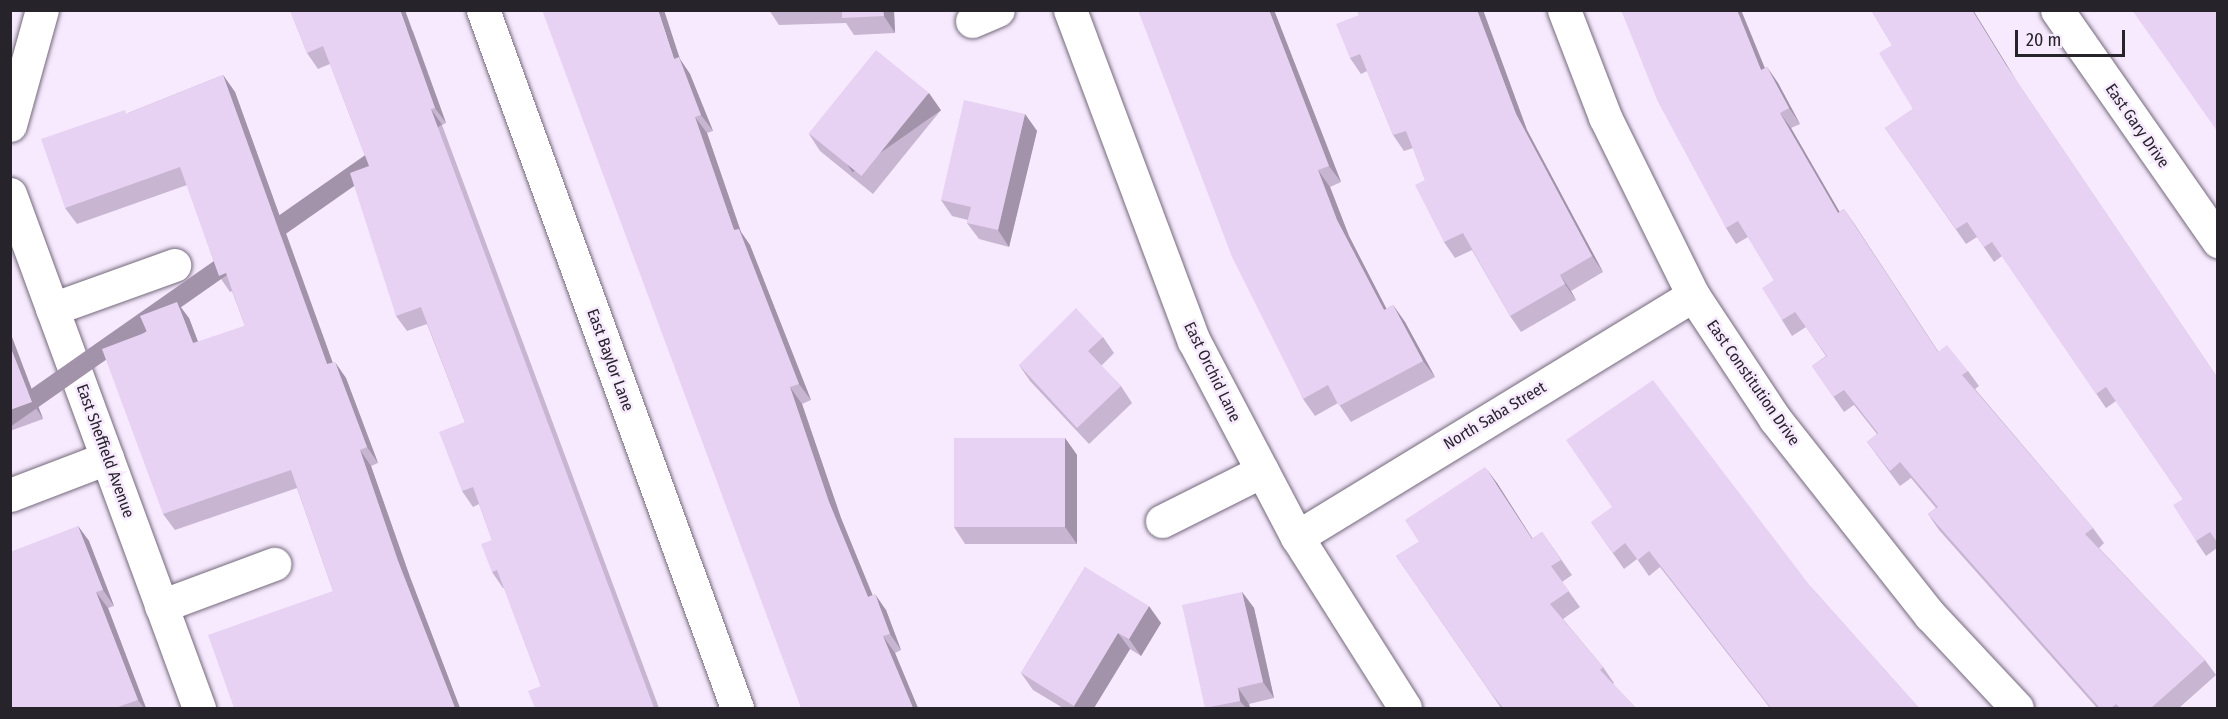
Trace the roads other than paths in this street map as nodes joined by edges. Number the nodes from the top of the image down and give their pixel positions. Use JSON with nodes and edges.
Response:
{"nodes":[{"id":1,"x":42,"y":10,"type":"edge"},
{"id":2,"x":483,"y":10,"type":"edge"},
{"id":3,"x":1070,"y":10,"type":"edge"},
{"id":4,"x":1564,"y":10,"type":"edge"},
{"id":5,"x":2057,"y":10,"type":"edge"},
{"id":6,"x":10,"y":126,"type":"edge"},
{"id":7,"x":10,"y":194,"type":"edge"},
{"id":8,"x":2217,"y":242,"type":"edge"},
{"id":9,"x":174,"y":265,"type":"dead end"},
{"id":10,"x":1693,"y":295,"type":"junction"},
{"id":11,"x":52,"y":309,"type":"junction"},
{"id":12,"x":107,"y":458,"type":"junction"},
{"id":13,"x":1262,"y":471,"type":"junction"},
{"id":14,"x":10,"y":495,"type":"edge"},
{"id":15,"x":1162,"y":521,"type":"dead end"},
{"id":16,"x":1297,"y":537,"type":"junction"},
{"id":17,"x":274,"y":564,"type":"dead end"},
{"id":18,"x":161,"y":606,"type":"junction"},
{"id":19,"x":199,"y":708,"type":"edge"},
{"id":20,"x":737,"y":708,"type":"edge"},
{"id":21,"x":1405,"y":708,"type":"edge"},
{"id":22,"x":2017,"y":708,"type":"edge"}],
"edges":[{"from":1,"to":6,"type":"street"},
{"from":2,"to":20,"type":"street","name":"East Baylor Lane"},
{"from":3,"to":13,"type":"street","name":"East Orchid Lane"},
{"from":4,"to":10,"type":"street","name":"East Constitution Drive"},
{"from":5,"to":8,"type":"street","name":"East Gary Drive"},
{"from":7,"to":11,"type":"street","name":"East Sheffield Avenue"},
{"from":9,"to":11,"type":"street"},
{"from":10,"to":16,"type":"street","name":"North Saba Street"},
{"from":10,"to":22,"type":"street","name":"East Constitution Drive"},
{"from":11,"to":12,"type":"street","name":"East Sheffield Avenue"},
{"from":12,"to":14,"type":"street"},
{"from":12,"to":18,"type":"street","name":"East Sheffield Avenue"},
{"from":13,"to":15,"type":"street"},
{"from":13,"to":16,"type":"street","name":"East Orchid Lane"},
{"from":16,"to":21,"type":"street","name":"East Orchid Lane"},
{"from":17,"to":18,"type":"street"},
{"from":18,"to":19,"type":"street","name":"East Sheffield Avenue"}]}
